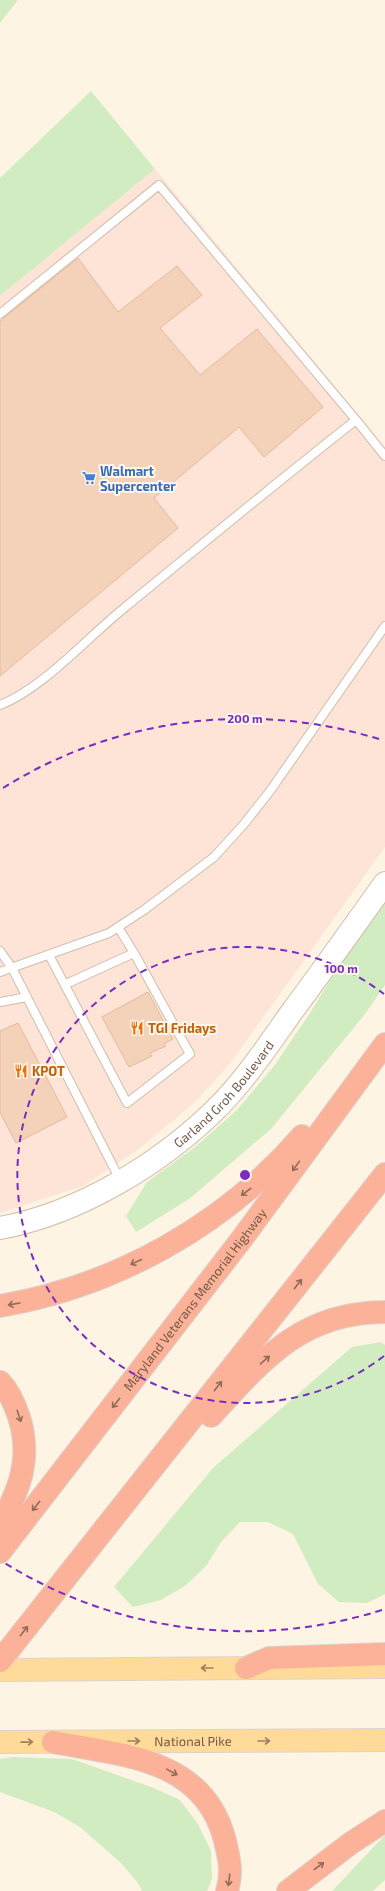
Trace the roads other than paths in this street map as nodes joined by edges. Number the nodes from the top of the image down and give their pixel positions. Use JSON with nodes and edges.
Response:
{"nodes":[{"id":1,"x":0,"y":314,"type":"edge"},
{"id":2,"x":356,"y":420,"type":"junction"},
{"id":3,"x":385,"y":456,"type":"edge"},
{"id":4,"x":385,"y":626,"type":"edge"},
{"id":5,"x":0,"y":706,"type":"edge"},
{"id":6,"x":385,"y":883,"type":"edge"},
{"id":7,"x":118,"y":927,"type":"junction"},
{"id":8,"x":0,"y":951,"type":"edge"},
{"id":9,"x":134,"y":953,"type":"junction"},
{"id":10,"x":50,"y":955,"type":"junction"},
{"id":11,"x":12,"y":968,"type":"junction"},
{"id":12,"x":0,"y":972,"type":"edge"},
{"id":13,"x":66,"y":984,"type":"junction"},
{"id":14,"x":27,"y":997,"type":"junction"},
{"id":15,"x":0,"y":1002,"type":"edge"},
{"id":16,"x":385,"y":1040,"type":"edge"},
{"id":17,"x":385,"y":1044,"type":"edge"},
{"id":18,"x":385,"y":1174,"type":"edge"},
{"id":19,"x":121,"y":1182,"type":"junction"},
{"id":20,"x":0,"y":1228,"type":"edge"},
{"id":21,"x":0,"y":1306,"type":"edge"},
{"id":22,"x":385,"y":1312,"type":"edge"},
{"id":23,"x":0,"y":1382,"type":"edge"},
{"id":24,"x":0,"y":1525,"type":"edge"},
{"id":25,"x":0,"y":1552,"type":"edge"},
{"id":26,"x":86,"y":1553,"type":"junction"},
{"id":27,"x":385,"y":1654,"type":"edge"},
{"id":28,"x":0,"y":1661,"type":"edge"},
{"id":29,"x":385,"y":1667,"type":"edge"},
{"id":30,"x":246,"y":1668,"type":"junction"},
{"id":31,"x":0,"y":1670,"type":"edge"},
{"id":32,"x":385,"y":1740,"type":"edge"},
{"id":33,"x":0,"y":1742,"type":"edge"},
{"id":34,"x":53,"y":1742,"type":"junction"},
{"id":35,"x":385,"y":1821,"type":"edge"},
{"id":36,"x":227,"y":1891,"type":"edge"},
{"id":37,"x":288,"y":1891,"type":"edge"}],
"edges":[{"from":1,"to":2,"type":"lane"},
{"from":2,"to":3,"type":"lane"},
{"from":2,"to":5,"type":"lane"},
{"from":4,"to":7,"type":"lane"},
{"from":6,"to":19,"type":"street","name":"Garland Groh Boulevard"},
{"from":7,"to":9,"type":"lane"},
{"from":7,"to":10,"type":"lane"},
{"from":8,"to":11,"type":"lane"},
{"from":9,"to":13,"type":"lane"},
{"from":9,"to":13,"type":"lane"},
{"from":10,"to":11,"type":"lane"},
{"from":10,"to":13,"type":"lane"},
{"from":11,"to":12,"type":"lane"},
{"from":11,"to":14,"type":"lane"},
{"from":14,"to":15,"type":"lane"},
{"from":14,"to":19,"type":"lane"},
{"from":16,"to":21,"type":"highway","one_way":true},
{"from":17,"to":25,"type":"highway","name":"Maryland Veterans Memorial Highway","one_way":true},
{"from":26,"to":18,"type":"highway","one_way":true},
{"from":19,"to":20,"type":"street","name":"Garland Groh Boulevard"},
{"from":26,"to":22,"type":"highway","one_way":true},
{"from":23,"to":24,"type":"highway","one_way":true},
{"from":28,"to":26,"type":"highway","one_way":true},
{"from":27,"to":30,"type":"highway"},
{"from":29,"to":30,"type":"main road"},
{"from":30,"to":31,"type":"main road","one_way":true},
{"from":34,"to":32,"type":"main road","name":"National Pike","one_way":true},
{"from":33,"to":34,"type":"main road","name":"National Pike","one_way":true},
{"from":34,"to":36,"type":"highway","one_way":true},
{"from":37,"to":35,"type":"highway","one_way":true}]}
